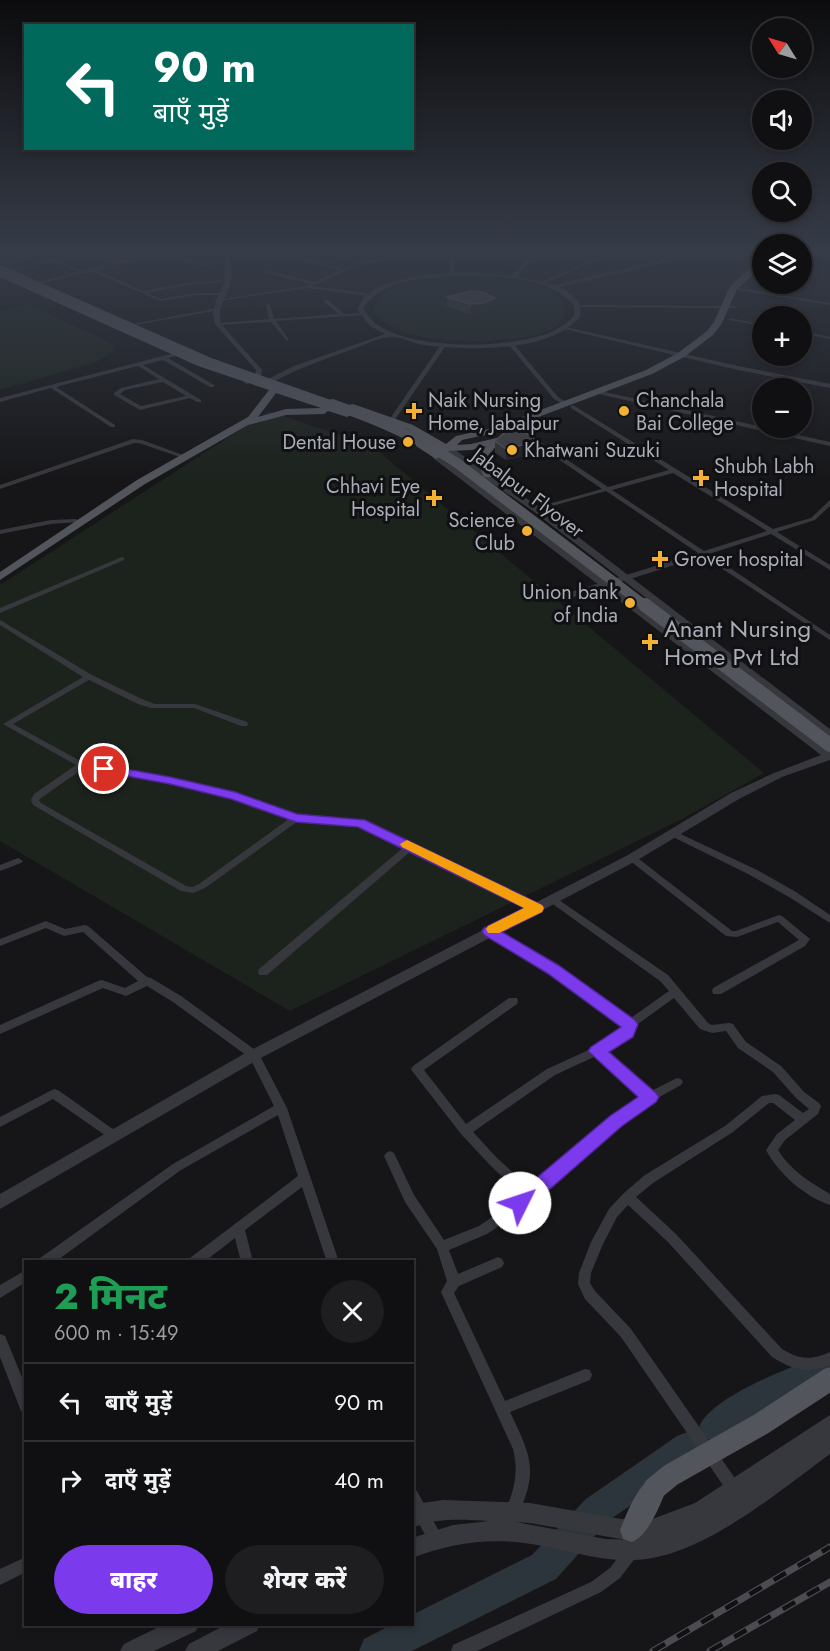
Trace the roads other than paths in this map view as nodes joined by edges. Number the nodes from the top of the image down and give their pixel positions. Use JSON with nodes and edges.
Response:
{"nodes":[{"id":1,"x":118,"y":328,"type":"edge"},
{"id":2,"x":135,"y":328,"type":"edge"},
{"id":3,"x":144,"y":328,"type":"edge"},
{"id":4,"x":222,"y":328,"type":"edge"},
{"id":5,"x":278,"y":328,"type":"edge"},
{"id":6,"x":376,"y":328,"type":"edge"},
{"id":7,"x":566,"y":328,"type":"joint"},
{"id":8,"x":714,"y":328,"type":"edge"},
{"id":9,"x":723,"y":328,"type":"edge"},
{"id":10,"x":393,"y":334,"type":"junction"},
{"id":11,"x":812,"y":334,"type":"edge"},
{"id":12,"x":830,"y":338,"type":"edge"},
{"id":13,"x":287,"y":340,"type":"dead end"},
{"id":14,"x":510,"y":343,"type":"junction"},
{"id":15,"x":444,"y":344,"type":"junction"},
{"id":16,"x":191,"y":350,"type":"junction"},
{"id":17,"x":177,"y":355,"type":"junction"},
{"id":18,"x":685,"y":356,"type":"junction"},
{"id":19,"x":165,"y":358,"type":"junction"},
{"id":20,"x":138,"y":364,"type":"junction"},
{"id":21,"x":163,"y":380,"type":"junction"},
{"id":22,"x":269,"y":383,"type":"junction"},
{"id":23,"x":51,"y":386,"type":"junction"},
{"id":24,"x":212,"y":386,"type":"dead end"},
{"id":25,"x":830,"y":386,"type":"edge"},
{"id":26,"x":599,"y":393,"type":"junction"},
{"id":27,"x":191,"y":396,"type":"junction"},
{"id":28,"x":0,"y":400,"type":"edge"},
{"id":29,"x":199,"y":401,"type":"dead end"},
{"id":30,"x":570,"y":405,"type":"junction"},
{"id":31,"x":339,"y":412,"type":"junction"},
{"id":32,"x":392,"y":420,"type":"junction"},
{"id":33,"x":242,"y":424,"type":"junction"},
{"id":34,"x":113,"y":426,"type":"dead end"},
{"id":35,"x":410,"y":427,"type":"junction"},
{"id":36,"x":521,"y":432,"type":"junction"},
{"id":37,"x":476,"y":434,"type":"junction"},
{"id":38,"x":496,"y":442,"type":"junction"},
{"id":39,"x":830,"y":444,"type":"edge"},
{"id":40,"x":422,"y":446,"type":"junction"},
{"id":41,"x":446,"y":448,"type":"junction"},
{"id":42,"x":180,"y":455,"type":"junction"},
{"id":43,"x":436,"y":456,"type":"junction"},
{"id":44,"x":672,"y":471,"type":"junction"},
{"id":45,"x":488,"y":475,"type":"junction"},
{"id":46,"x":0,"y":487,"type":"edge"},
{"id":47,"x":609,"y":490,"type":"junction"},
{"id":48,"x":830,"y":502,"type":"edge"},
{"id":49,"x":536,"y":509,"type":"junction"},
{"id":50,"x":76,"y":521,"type":"junction"},
{"id":51,"x":0,"y":532,"type":"edge"},
{"id":52,"x":771,"y":532,"type":"junction"},
{"id":53,"x":705,"y":552,"type":"junction"},
{"id":54,"x":122,"y":559,"type":"dead end"},
{"id":55,"x":830,"y":568,"type":"edge"},
{"id":56,"x":0,"y":570,"type":"edge"},
{"id":57,"x":0,"y":577,"type":"edge"},
{"id":58,"x":624,"y":578,"type":"junction"},
{"id":59,"x":602,"y":584,"type":"junction"},
{"id":60,"x":567,"y":596,"type":"dead end"},
{"id":61,"x":0,"y":611,"type":"edge"},
{"id":62,"x":0,"y":622,"type":"edge"},
{"id":63,"x":830,"y":638,"type":"edge"},
{"id":64,"x":89,"y":677,"type":"junction"},
{"id":65,"x":2,"y":724,"type":"edge"},
{"id":66,"x":244,"y":724,"type":"dead end"},
{"id":67,"x":830,"y":734,"type":"edge"},
{"id":68,"x":830,"y":745,"type":"edge"},
{"id":69,"x":830,"y":756,"type":"edge"},
{"id":70,"x":82,"y":765,"type":"junction"},
{"id":71,"x":296,"y":818,"type":"junction"},
{"id":72,"x":672,"y":833,"type":"junction"},
{"id":73,"x":411,"y":846,"type":"junction"},
{"id":74,"x":632,"y":858,"type":"junction"},
{"id":75,"x":18,"y":861,"type":"dead end"},
{"id":76,"x":0,"y":868,"type":"edge"},
{"id":77,"x":553,"y":900,"type":"junction"},
{"id":78,"x":536,"y":908,"type":"junction"},
{"id":79,"x":830,"y":920,"type":"edge"},
{"id":80,"x":489,"y":931,"type":"junction"},
{"id":81,"x":0,"y":943,"type":"edge"},
{"id":82,"x":262,"y":972,"type":"dead end"},
{"id":83,"x":144,"y":981,"type":"junction"},
{"id":84,"x":676,"y":991,"type":"junction"},
{"id":85,"x":717,"y":991,"type":"dead end"},
{"id":86,"x":513,"y":1001,"type":"dead end"},
{"id":87,"x":630,"y":1024,"type":"junction"},
{"id":88,"x":0,"y":1030,"type":"edge"},
{"id":89,"x":597,"y":1051,"type":"junction"},
{"id":90,"x":254,"y":1055,"type":"junction"},
{"id":91,"x":677,"y":1083,"type":"dead end"},
{"id":92,"x":650,"y":1097,"type":"junction"},
{"id":93,"x":281,"y":1108,"type":"junction"},
{"id":94,"x":803,"y":1120,"type":"junction"},
{"id":95,"x":0,"y":1122,"type":"edge"},
{"id":96,"x":465,"y":1131,"type":"junction"},
{"id":97,"x":113,"y":1136,"type":"junction"},
{"id":98,"x":390,"y":1156,"type":"dead end"},
{"id":99,"x":304,"y":1178,"type":"junction"},
{"id":100,"x":529,"y":1195,"type":"junction"},
{"id":101,"x":628,"y":1197,"type":"junction"},
{"id":102,"x":830,"y":1200,"type":"edge"},
{"id":103,"x":0,"y":1202,"type":"edge"},
{"id":104,"x":238,"y":1227,"type":"junction"},
{"id":105,"x":442,"y":1247,"type":"junction"},
{"id":106,"x":47,"y":1260,"type":"edge"},
{"id":107,"x":197,"y":1260,"type":"edge"},
{"id":108,"x":246,"y":1260,"type":"edge"},
{"id":109,"x":332,"y":1260,"type":"edge"},
{"id":110,"x":498,"y":1263,"type":"dead end"},
{"id":111,"x":24,"y":1276,"type":"edge"},
{"id":112,"x":454,"y":1282,"type":"junction"},
{"id":113,"x":0,"y":1292,"type":"edge"},
{"id":114,"x":0,"y":1340,"type":"edge"},
{"id":115,"x":830,"y":1359,"type":"edge"},
{"id":116,"x":585,"y":1374,"type":"dead end"},
{"id":117,"x":830,"y":1379,"type":"edge"},
{"id":118,"x":22,"y":1387,"type":"edge"},
{"id":119,"x":501,"y":1408,"type":"junction"},
{"id":120,"x":830,"y":1424,"type":"edge"},
{"id":121,"x":830,"y":1443,"type":"edge"},
{"id":122,"x":734,"y":1489,"type":"junction"},
{"id":123,"x":416,"y":1509,"type":"edge"},
{"id":124,"x":521,"y":1512,"type":"junction"},
{"id":125,"x":634,"y":1535,"type":"junction"},
{"id":126,"x":435,"y":1538,"type":"junction"},
{"id":127,"x":414,"y":1547,"type":"edge"},
{"id":128,"x":24,"y":1565,"type":"edge"},
{"id":129,"x":0,"y":1576,"type":"edge"},
{"id":130,"x":185,"y":1626,"type":"edge"},
{"id":131,"x":246,"y":1626,"type":"edge"},
{"id":132,"x":131,"y":1651,"type":"edge"},
{"id":133,"x":196,"y":1651,"type":"edge"},
{"id":134,"x":459,"y":1651,"type":"edge"}],
"edges":[{"from":1,"to":17,"type":"main road"},
{"from":2,"to":68,"type":"main road","name":"Jabalpur Flyover","bridge":true},
{"from":3,"to":16,"type":"main road"},
{"from":4,"to":22,"type":"street"},
{"from":5,"to":13,"type":"street"},
{"from":6,"to":10,"type":"street"},
{"from":7,"to":14,"type":"street"},
{"from":7,"to":18,"type":"street"},
{"from":8,"to":18,"type":"main road"},
{"from":9,"to":18,"type":"main road"},
{"from":10,"to":15,"type":"street"},
{"from":10,"to":22,"type":"street"},
{"from":11,"to":12,"type":"street"},
{"from":14,"to":15,"type":"street"},
{"from":14,"to":30,"type":"street"},
{"from":15,"to":32,"type":"street"},
{"from":16,"to":17,"type":"street"},
{"from":16,"to":22,"type":"main road"},
{"from":17,"to":19,"type":"street"},
{"from":17,"to":22,"type":"main road"},
{"from":18,"to":25,"type":"street"},
{"from":18,"to":26,"type":"main road"},
{"from":19,"to":20,"type":"street"},
{"from":19,"to":24,"type":"street"},
{"from":20,"to":21,"type":"street"},
{"from":20,"to":23,"type":"street"},
{"from":21,"to":27,"type":"street"},
{"from":21,"to":27,"type":"street"},
{"from":22,"to":31,"type":"main road"},
{"from":22,"to":32,"type":"main road"},
{"from":22,"to":33,"type":"main road"},
{"from":22,"to":42,"type":"main road"},
{"from":23,"to":28,"type":"street"},
{"from":23,"to":34,"type":"street"},
{"from":26,"to":30,"type":"main road"},
{"from":26,"to":39,"type":"street"},
{"from":27,"to":29,"type":"street"},
{"from":30,"to":36,"type":"main road"},
{"from":30,"to":37,"type":"main road"},
{"from":30,"to":44,"type":"street"},
{"from":31,"to":33,"type":"main road"},
{"from":31,"to":40,"type":"main road"},
{"from":32,"to":35,"type":"main road"},
{"from":33,"to":57,"type":"main road"},
{"from":35,"to":37,"type":"main road"},
{"from":35,"to":41,"type":"main road"},
{"from":36,"to":38,"type":"main road"},
{"from":36,"to":47,"type":"street"},
{"from":37,"to":41,"type":"main road"},
{"from":38,"to":41,"type":"main road"},
{"from":38,"to":45,"type":"main road"},
{"from":40,"to":41,"type":"main road"},
{"from":40,"to":43,"type":"main road"},
{"from":41,"to":43,"type":"main road"},
{"from":41,"to":45,"type":"street"},
{"from":42,"to":46,"type":"street"},
{"from":42,"to":50,"type":"main road"},
{"from":43,"to":59,"type":"street"},
{"from":44,"to":47,"type":"street"},
{"from":44,"to":52,"type":"street"},
{"from":45,"to":49,"type":"street"},
{"from":47,"to":49,"type":"street"},
{"from":47,"to":53,"type":"street"},
{"from":48,"to":52,"type":"street"},
{"from":49,"to":58,"type":"street"},
{"from":50,"to":51,"type":"street"},
{"from":50,"to":56,"type":"main road"},
{"from":52,"to":53,"type":"street"},
{"from":52,"to":55,"type":"street"},
{"from":53,"to":58,"type":"street"},
{"from":53,"to":63,"type":"street"},
{"from":54,"to":61,"type":"street"},
{"from":58,"to":59,"type":"street"},
{"from":58,"to":67,"type":"street"},
{"from":59,"to":60,"type":"street"},
{"from":59,"to":69,"type":"street"},
{"from":62,"to":64,"type":"street"},
{"from":64,"to":65,"type":"street"},
{"from":64,"to":66,"type":"street"},
{"from":65,"to":70,"type":"street"},
{"from":69,"to":72,"type":"street"},
{"from":70,"to":71,"type":"street"},
{"from":70,"to":71,"type":"street"},
{"from":71,"to":73,"type":"street"},
{"from":72,"to":74,"type":"street"},
{"from":72,"to":79,"type":"street"},
{"from":73,"to":78,"type":"street"},
{"from":73,"to":82,"type":"street"},
{"from":74,"to":77,"type":"street"},
{"from":74,"to":85,"type":"street"},
{"from":75,"to":76,"type":"street"},
{"from":77,"to":78,"type":"street"},
{"from":77,"to":84,"type":"street"},
{"from":78,"to":80,"type":"street"},
{"from":80,"to":87,"type":"street"},
{"from":80,"to":90,"type":"street"},
{"from":81,"to":83,"type":"street"},
{"from":83,"to":88,"type":"street"},
{"from":83,"to":90,"type":"street"},
{"from":84,"to":87,"type":"street"},
{"from":84,"to":94,"type":"street"},
{"from":86,"to":96,"type":"street"},
{"from":87,"to":89,"type":"street"},
{"from":89,"to":92,"type":"street"},
{"from":89,"to":96,"type":"street"},
{"from":90,"to":93,"type":"street"},
{"from":90,"to":97,"type":"street"},
{"from":91,"to":92,"type":"street"},
{"from":92,"to":100,"type":"street"},
{"from":93,"to":99,"type":"street"},
{"from":93,"to":106,"type":"street"},
{"from":94,"to":101,"type":"street"},
{"from":94,"to":102,"type":"street"},
{"from":95,"to":97,"type":"street"},
{"from":96,"to":100,"type":"street"},
{"from":97,"to":103,"type":"street"},
{"from":98,"to":105,"type":"street"},
{"from":99,"to":104,"type":"street"},
{"from":99,"to":109,"type":"street"},
{"from":100,"to":105,"type":"street"},
{"from":101,"to":115,"type":"street"},
{"from":101,"to":122,"type":"street"},
{"from":104,"to":107,"type":"street"},
{"from":104,"to":108,"type":"street"},
{"from":105,"to":112,"type":"street"},
{"from":110,"to":112,"type":"street"},
{"from":111,"to":113,"type":"street"},
{"from":112,"to":119,"type":"street"},
{"from":114,"to":118,"type":"street"},
{"from":116,"to":119,"type":"street"},
{"from":117,"to":125,"type":"main road","bridge":true},
{"from":119,"to":124,"type":"street"},
{"from":120,"to":122,"type":"street"},
{"from":121,"to":125,"type":"street"},
{"from":122,"to":125,"type":"street"},
{"from":123,"to":124,"type":"street"},
{"from":123,"to":126,"type":"street"},
{"from":124,"to":125,"type":"street"},
{"from":125,"to":126,"type":"street"},
{"from":125,"to":134,"type":"street"},
{"from":126,"to":127,"type":"street"},
{"from":128,"to":129,"type":"street"},
{"from":130,"to":132,"type":"street"},
{"from":131,"to":133,"type":"street"}]}
